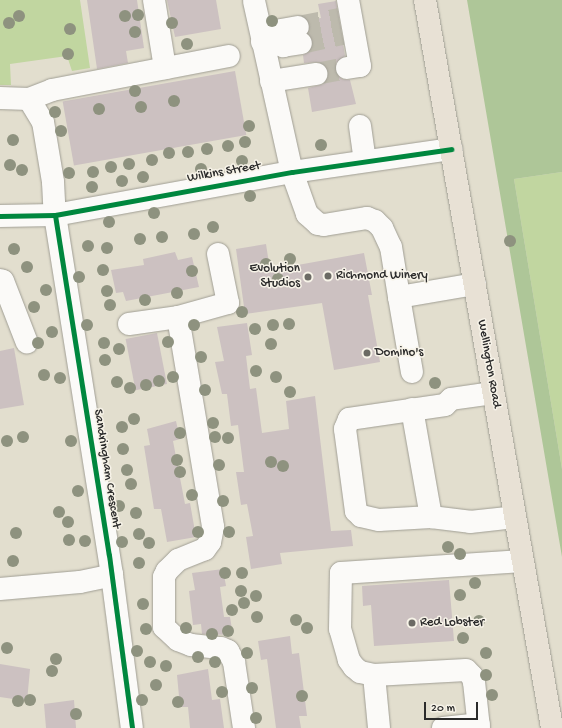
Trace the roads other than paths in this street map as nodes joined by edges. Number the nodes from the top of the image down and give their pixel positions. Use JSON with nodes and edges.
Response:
{"nodes":[{"id":1,"x":154,"y":0,"type":"edge"},
{"id":2,"x":256,"y":0,"type":"edge"},
{"id":3,"x":426,"y":0,"type":"edge"},
{"id":4,"x":347,"y":21,"type":"edge"},
{"id":5,"x":299,"y":35,"type":"tunnel mouth"},
{"id":6,"x":270,"y":40,"type":"junction"},
{"id":7,"x":229,"y":56,"type":"dead end"},
{"id":8,"x":165,"y":68,"type":"junction"},
{"id":9,"x":347,"y":68,"type":"tunnel mouth"},
{"id":10,"x":316,"y":74,"type":"tunnel mouth"},
{"id":11,"x":271,"y":81,"type":"junction"},
{"id":12,"x":0,"y":98,"type":"edge"},
{"id":13,"x":29,"y":99,"type":"junction"},
{"id":14,"x":360,"y":126,"type":"dead end"},
{"id":15,"x":451,"y":149,"type":"junction"},
{"id":16,"x":365,"y":161,"type":"junction"},
{"id":17,"x":292,"y":172,"type":"junction"},
{"id":18,"x":55,"y":215,"type":"junction"},
{"id":19,"x":0,"y":216,"type":"edge"},
{"id":20,"x":218,"y":254,"type":"dead end"},
{"id":21,"x":0,"y":280,"type":"edge"},
{"id":22,"x":475,"y":284,"type":"junction"},
{"id":23,"x":399,"y":297,"type":"junction"},
{"id":24,"x":8,"y":314,"type":"edge"},
{"id":25,"x":178,"y":317,"type":"junction"},
{"id":26,"x":129,"y":324,"type":"dead end"},
{"id":27,"x":26,"y":343,"type":"dead end"},
{"id":28,"x":412,"y":372,"type":"dead end"},
{"id":29,"x":493,"y":393,"type":"junction"},
{"id":30,"x":412,"y":410,"type":"junction"},
{"id":31,"x":430,"y":517,"type":"junction"},
{"id":32,"x":515,"y":517,"type":"junction"},
{"id":33,"x":523,"y":561,"type":"junction"},
{"id":34,"x":112,"y":575,"type":"junction"},
{"id":35,"x":0,"y":590,"type":"edge"},
{"id":36,"x":374,"y":675,"type":"junction"},
{"id":37,"x":479,"y":726,"type":"edge"},
{"id":38,"x":132,"y":728,"type":"edge"},
{"id":39,"x":244,"y":728,"type":"edge"},
{"id":40,"x":379,"y":728,"type":"edge"},
{"id":41,"x":443,"y":728,"type":"edge"},
{"id":42,"x":552,"y":728,"type":"edge"}],
"edges":[{"from":1,"to":8,"type":"street"},
{"from":2,"to":6,"type":"street"},
{"from":3,"to":15,"type":"main road","name":"Wellington Road"},
{"from":4,"to":9,"type":"street"},
{"from":5,"to":6,"type":"street"},
{"from":6,"to":11,"type":"street"},
{"from":7,"to":8,"type":"street"},
{"from":8,"to":13,"type":"street"},
{"from":10,"to":11,"type":"street"},
{"from":11,"to":17,"type":"street"},
{"from":12,"to":13,"type":"street"},
{"from":13,"to":18,"type":"street","name":"Sandringham Crescent"},
{"from":14,"to":16,"type":"street"},
{"from":15,"to":16,"type":"street","name":"Wilkins Street"},
{"from":15,"to":22,"type":"main road","name":"Wellington Road"},
{"from":16,"to":17,"type":"street","name":"Wilkins Street"},
{"from":17,"to":18,"type":"street","name":"Wilkins Street"},
{"from":17,"to":23,"type":"street"},
{"from":18,"to":19,"type":"street","name":"Wilkins Street"},
{"from":18,"to":34,"type":"street","name":"Sandringham Crescent"},
{"from":20,"to":25,"type":"street"},
{"from":21,"to":24,"type":"street"},
{"from":22,"to":23,"type":"street"},
{"from":22,"to":29,"type":"main road","name":"Wellington Road"},
{"from":23,"to":28,"type":"street"},
{"from":24,"to":27,"type":"street"},
{"from":25,"to":26,"type":"street"},
{"from":25,"to":39,"type":"street"},
{"from":29,"to":30,"type":"street"},
{"from":29,"to":32,"type":"main road","name":"Wellington Road"},
{"from":30,"to":31,"type":"street"},
{"from":30,"to":31,"type":"street"},
{"from":31,"to":32,"type":"street"},
{"from":32,"to":33,"type":"main road","name":"Wellington Road"},
{"from":33,"to":36,"type":"street"},
{"from":33,"to":42,"type":"main road","name":"Wellington Road"},
{"from":34,"to":35,"type":"street"},
{"from":34,"to":38,"type":"street","name":"Sandringham Crescent"},
{"from":36,"to":37,"type":"street"},
{"from":36,"to":40,"type":"street"},
{"from":37,"to":41,"type":"street"}]}
